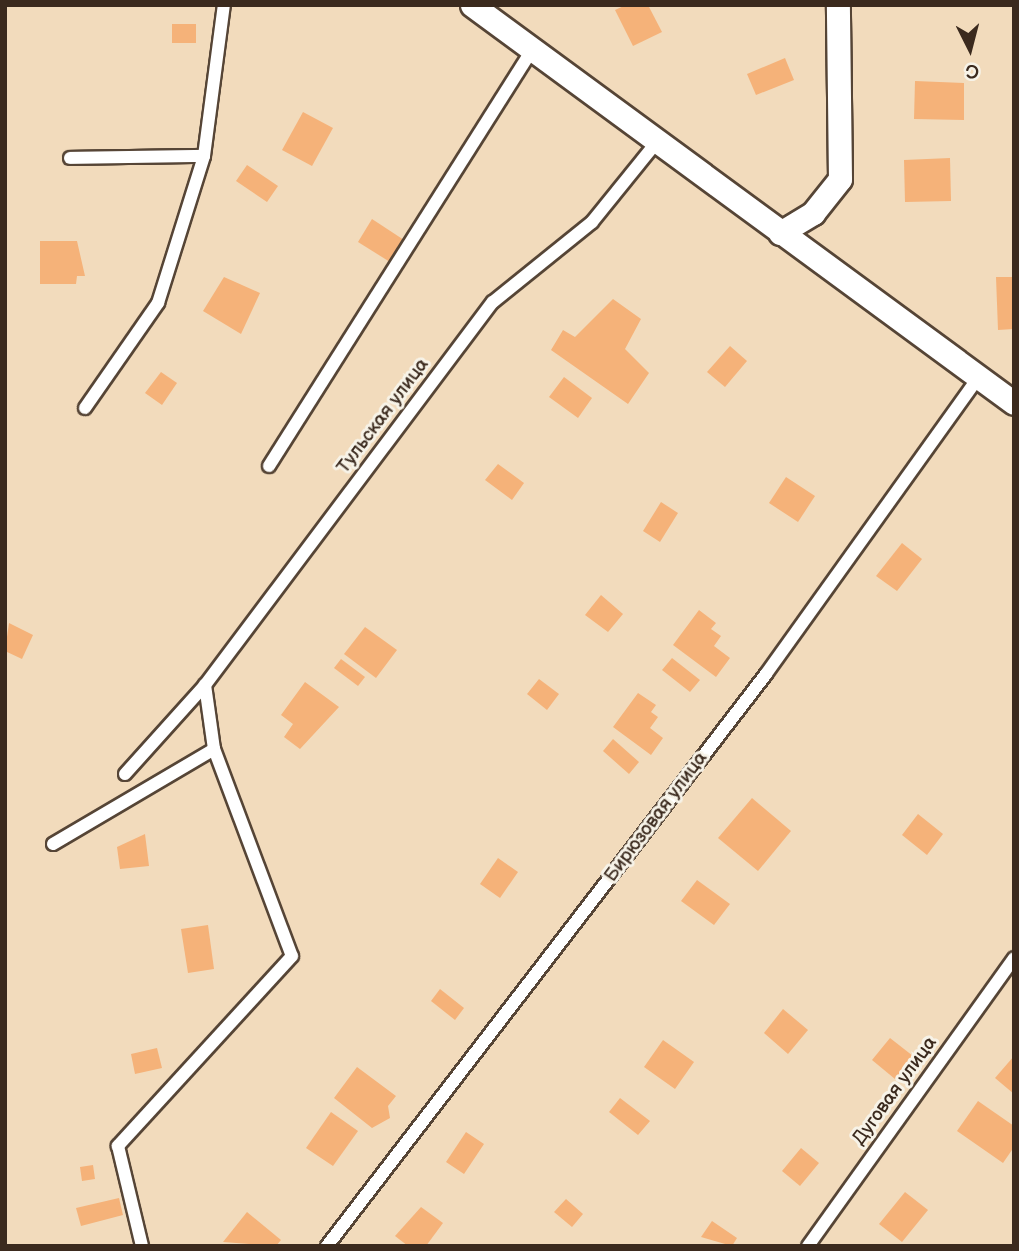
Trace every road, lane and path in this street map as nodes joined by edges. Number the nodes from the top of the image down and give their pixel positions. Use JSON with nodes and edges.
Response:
{"nodes":[{"id":1,"x":224,"y":5,"type":"edge"},
{"id":2,"x":472,"y":5,"type":"edge"},
{"id":3,"x":838,"y":5,"type":"edge"},
{"id":4,"x":531,"y":52,"type":"junction"},
{"id":5,"x":656,"y":144,"type":"junction"},
{"id":6,"x":204,"y":156,"type":"junction"},
{"id":7,"x":70,"y":158,"type":"dead end"},
{"id":8,"x":780,"y":233,"type":"junction"},
{"id":9,"x":976,"y":381,"type":"junction"},
{"id":10,"x":1014,"y":403,"type":"edge"},
{"id":11,"x":85,"y":408,"type":"dead end"},
{"id":12,"x":269,"y":466,"type":"dead end"},
{"id":13,"x":205,"y":685,"type":"junction"},
{"id":14,"x":214,"y":749,"type":"junction"},
{"id":15,"x":125,"y":774,"type":"dead end"},
{"id":16,"x":53,"y":844,"type":"dead end"},
{"id":17,"x":1014,"y":958,"type":"edge"},
{"id":18,"x":142,"y":1246,"type":"edge"},
{"id":19,"x":327,"y":1246,"type":"edge"},
{"id":20,"x":808,"y":1246,"type":"edge"}],
"edges":[{"from":1,"to":6,"type":"lane"},
{"from":2,"to":4,"type":"street"},
{"from":3,"to":8,"type":"street"},
{"from":4,"to":5,"type":"street"},
{"from":4,"to":12,"type":"lane"},
{"from":5,"to":8,"type":"street"},
{"from":5,"to":13,"type":"lane","name":"Тульская улица"},
{"from":6,"to":7,"type":"lane"},
{"from":6,"to":11,"type":"lane"},
{"from":8,"to":9,"type":"street"},
{"from":9,"to":10,"type":"street"},
{"from":9,"to":19,"type":"lane","name":"Бирюзовая улица"},
{"from":13,"to":14,"type":"lane"},
{"from":13,"to":15,"type":"lane","name":"Тульская улица"},
{"from":14,"to":16,"type":"lane"},
{"from":14,"to":18,"type":"lane"},
{"from":17,"to":20,"type":"lane","name":"Дуговая улица"}]}
